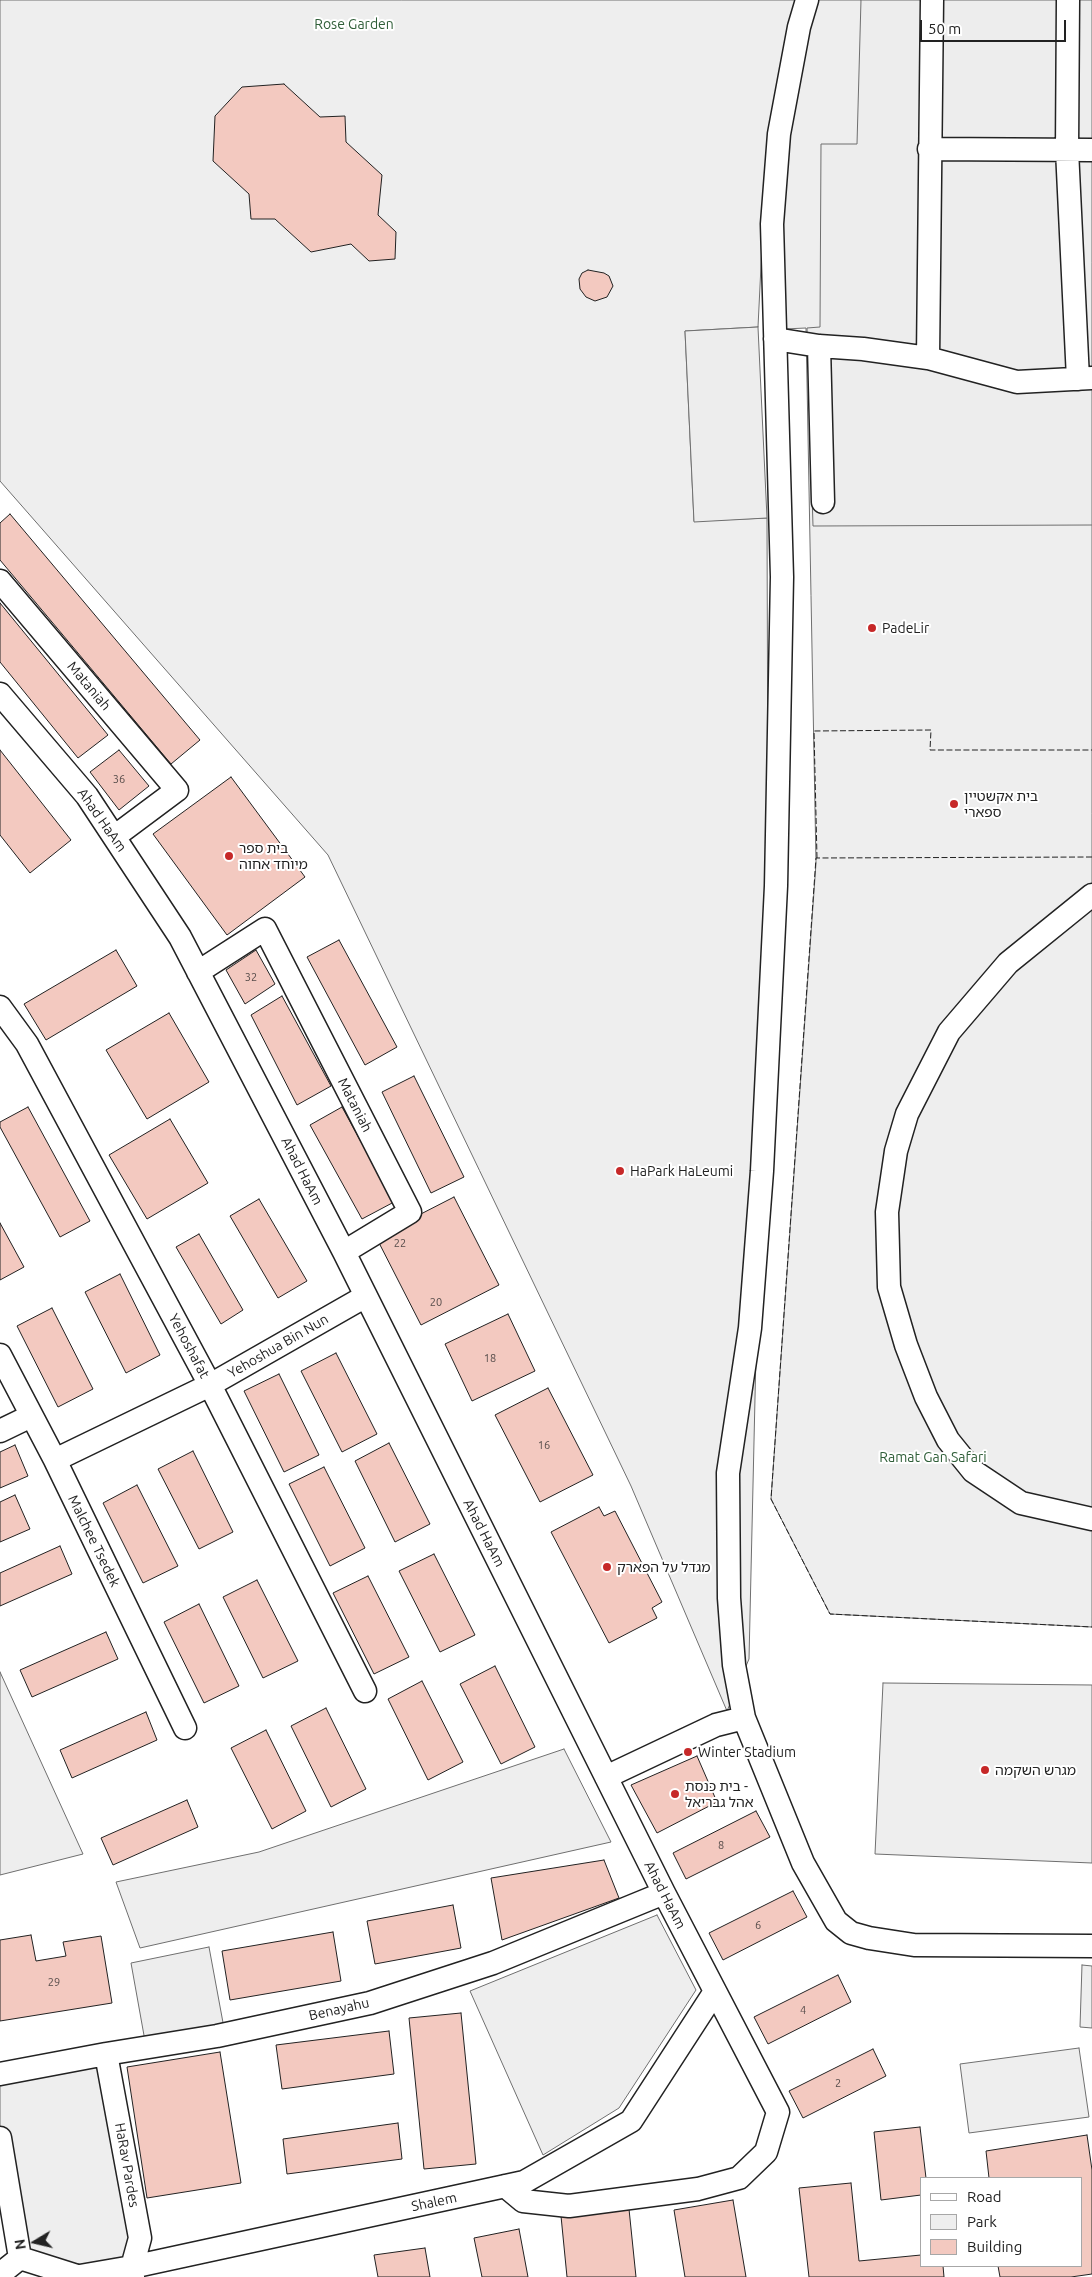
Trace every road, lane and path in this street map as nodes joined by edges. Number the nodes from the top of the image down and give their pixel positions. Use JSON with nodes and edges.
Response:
{"nodes":[{"id":1,"x":807,"y":0,"type":"edge"},
{"id":2,"x":932,"y":0,"type":"edge"},
{"id":3,"x":1068,"y":0,"type":"edge"},
{"id":4,"x":929,"y":149,"type":"junction"},
{"id":5,"x":1067,"y":150,"type":"junction"},
{"id":6,"x":1092,"y":150,"type":"edge"},
{"id":7,"x":775,"y":339,"type":"junction"},
{"id":8,"x":819,"y":346,"type":"junction"},
{"id":9,"x":928,"y":358,"type":"junction"},
{"id":10,"x":1085,"y":379,"type":"edge"},
{"id":11,"x":823,"y":502,"type":"dead end"},
{"id":12,"x":0,"y":582,"type":"edge"},
{"id":13,"x":0,"y":694,"type":"edge"},
{"id":14,"x":114,"y":837,"type":"junction"},
{"id":15,"x":1092,"y":895,"type":"edge"},
{"id":16,"x":198,"y":972,"type":"junction"},
{"id":17,"x":0,"y":1007,"type":"edge"},
{"id":18,"x":344,"y":1252,"type":"junction"},
{"id":19,"x":366,"y":1296,"type":"junction"},
{"id":20,"x":0,"y":1355,"type":"edge"},
{"id":21,"x":210,"y":1385,"type":"junction"},
{"id":22,"x":31,"y":1416,"type":"junction"},
{"id":23,"x":0,"y":1431,"type":"edge"},
{"id":24,"x":55,"y":1460,"type":"junction"},
{"id":25,"x":1092,"y":1519,"type":"edge"},
{"id":26,"x":365,"y":1691,"type":"dead end"},
{"id":27,"x":744,"y":1718,"type":"junction"},
{"id":28,"x":185,"y":1728,"type":"dead end"},
{"id":29,"x":606,"y":1777,"type":"junction"},
{"id":30,"x":664,"y":1893,"type":"junction"},
{"id":31,"x":1092,"y":1946,"type":"edge"},
{"id":32,"x":714,"y":1993,"type":"junction"},
{"id":33,"x":106,"y":2054,"type":"junction"},
{"id":34,"x":0,"y":2074,"type":"edge"},
{"id":35,"x":0,"y":2138,"type":"edge"},
{"id":36,"x":504,"y":2186,"type":"junction"},
{"id":37,"x":20,"y":2258,"type":"junction"},
{"id":38,"x":132,"y":2272,"type":"edge"},
{"id":39,"x":0,"y":2274,"type":"edge"},
{"id":40,"x":78,"y":2277,"type":"edge"}],
"edges":[{"from":1,"to":7,"type":"street"},
{"from":2,"to":4,"type":"street"},
{"from":3,"to":5,"type":"street"},
{"from":4,"to":5,"type":"street"},
{"from":4,"to":9,"type":"street"},
{"from":5,"to":6,"type":"street"},
{"from":5,"to":10,"type":"street"},
{"from":7,"to":8,"type":"street"},
{"from":7,"to":27,"type":"street"},
{"from":8,"to":9,"type":"street"},
{"from":8,"to":11,"type":"street"},
{"from":9,"to":10,"type":"street"},
{"from":12,"to":14,"type":"street","name":"Mataniah"},
{"from":13,"to":14,"type":"street","name":"Ahad HaAm"},
{"from":14,"to":16,"type":"street","name":"Ahad HaAm"},
{"from":15,"to":25,"type":"street"},
{"from":16,"to":18,"type":"street","name":"Ahad HaAm"},
{"from":16,"to":18,"type":"street","name":"Mataniah"},
{"from":17,"to":21,"type":"street","name":"Yehoshafat"},
{"from":18,"to":19,"type":"street","name":"Ahad HaAm"},
{"from":19,"to":21,"type":"street","name":"Yehoshua Bin Nun"},
{"from":19,"to":29,"type":"street","name":"Ahad HaAm"},
{"from":20,"to":22,"type":"street","name":"Malchee Tsedek"},
{"from":21,"to":24,"type":"street","name":"Yehoshua Bin Nun"},
{"from":21,"to":26,"type":"street","name":"Yehoshafat"},
{"from":22,"to":23,"type":"street"},
{"from":22,"to":24,"type":"street","name":"Malchee Tsedek"},
{"from":24,"to":28,"type":"street","name":"Malchee Tsedek"},
{"from":27,"to":29,"type":"street"},
{"from":27,"to":31,"type":"street"},
{"from":29,"to":30,"type":"street","name":"Ahad HaAm"},
{"from":30,"to":32,"type":"street","name":"Ahad HaAm"},
{"from":30,"to":33,"type":"street","name":"Benayahu"},
{"from":32,"to":36,"type":"street","name":"Shalem"},
{"from":32,"to":36,"type":"street","name":"Ahad HaAm"},
{"from":33,"to":34,"type":"street","name":"Benayahu"},
{"from":33,"to":38,"type":"street","name":"HaRav Pardes"},
{"from":35,"to":37,"type":"street"},
{"from":36,"to":38,"type":"street","name":"Shalem"},
{"from":37,"to":39,"type":"street"},
{"from":37,"to":40,"type":"street"},
{"from":38,"to":40,"type":"street","name":"Shalem"}]}
